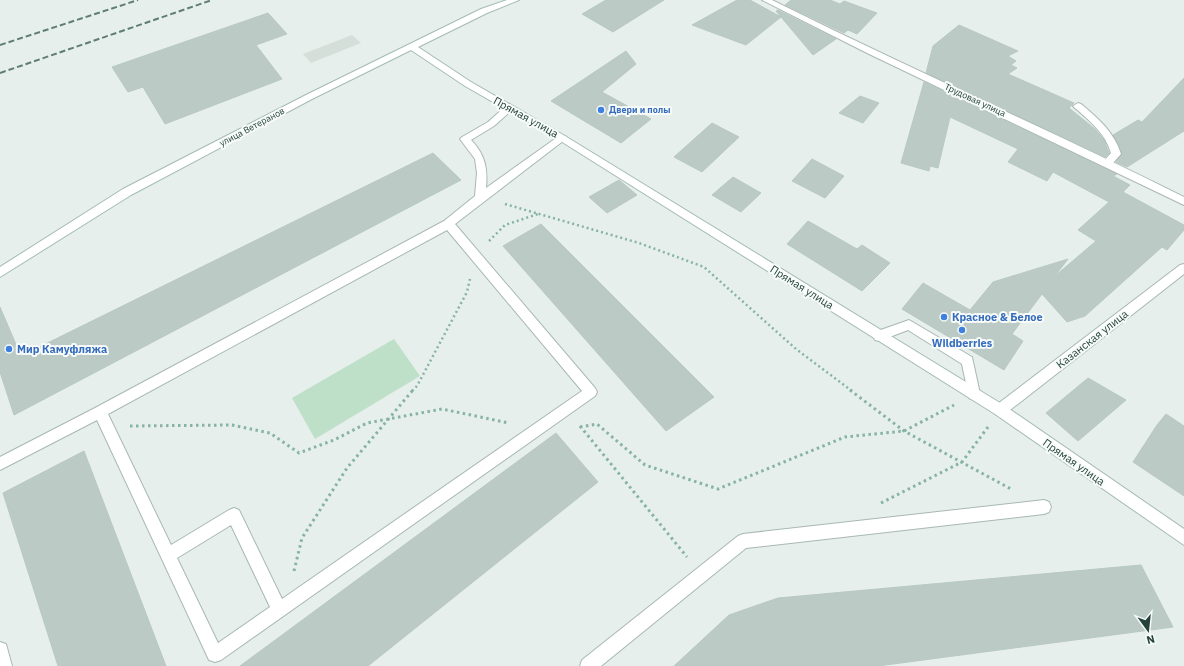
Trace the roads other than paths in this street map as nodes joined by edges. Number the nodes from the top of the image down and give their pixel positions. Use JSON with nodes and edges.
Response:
{"nodes":[{"id":1,"x":515,"y":0,"type":"edge"},
{"id":2,"x":766,"y":0,"type":"edge"},
{"id":3,"x":412,"y":47,"type":"junction"},
{"id":4,"x":1078,"y":106,"type":"dead end"},
{"id":5,"x":509,"y":108,"type":"junction"},
{"id":6,"x":562,"y":138,"type":"junction"},
{"id":7,"x":1108,"y":162,"type":"junction"},
{"id":8,"x":480,"y":198,"type":"junction"},
{"id":9,"x":1184,"y":200,"type":"edge"},
{"id":10,"x":448,"y":224,"type":"junction"},
{"id":11,"x":1184,"y":268,"type":"edge"},
{"id":12,"x":0,"y":273,"type":"edge"},
{"id":13,"x":879,"y":336,"type":"junction"},
{"id":14,"x":974,"y":394,"type":"junction"},
{"id":15,"x":1000,"y":410,"type":"junction"},
{"id":16,"x":100,"y":412,"type":"junction"},
{"id":17,"x":0,"y":464,"type":"edge"},
{"id":18,"x":1044,"y":507,"type":"road end"},
{"id":19,"x":1184,"y":538,"type":"edge"},
{"id":20,"x":168,"y":555,"type":"junction"},
{"id":21,"x":283,"y":607,"type":"junction"},
{"id":22,"x":0,"y":650,"type":"edge"},
{"id":23,"x":4,"y":666,"type":"edge"},
{"id":24,"x":588,"y":666,"type":"edge"}],
"edges":[{"from":1,"to":3,"type":"main road","name":"улица Ветеранов"},
{"from":2,"to":7,"type":"main road","name":"Трудовая улица"},
{"from":3,"to":5,"type":"main road","name":"Прямая улица"},
{"from":3,"to":12,"type":"main road","name":"улица Ветеранов"},
{"from":4,"to":7,"type":"main road"},
{"from":5,"to":6,"type":"main road","name":"Прямая улица"},
{"from":5,"to":8,"type":"main road"},
{"from":6,"to":8,"type":"main road"},
{"from":6,"to":13,"type":"main road","name":"Прямая улица"},
{"from":7,"to":9,"type":"main road","name":"Трудовая улица"},
{"from":8,"to":10,"type":"main road"},
{"from":10,"to":16,"type":"main road"},
{"from":10,"to":21,"type":"main road"},
{"from":11,"to":15,"type":"main road","name":"Казанская улица"},
{"from":13,"to":14,"type":"main road","name":"Прямая улица"},
{"from":13,"to":14,"type":"main road"},
{"from":14,"to":15,"type":"main road","name":"Прямая улица"},
{"from":15,"to":19,"type":"main road","name":"Прямая улица"},
{"from":16,"to":17,"type":"main road"},
{"from":16,"to":20,"type":"main road"},
{"from":18,"to":24,"type":"main road"},
{"from":20,"to":21,"type":"main road"},
{"from":20,"to":21,"type":"main road"},
{"from":22,"to":23,"type":"main road"}]}
